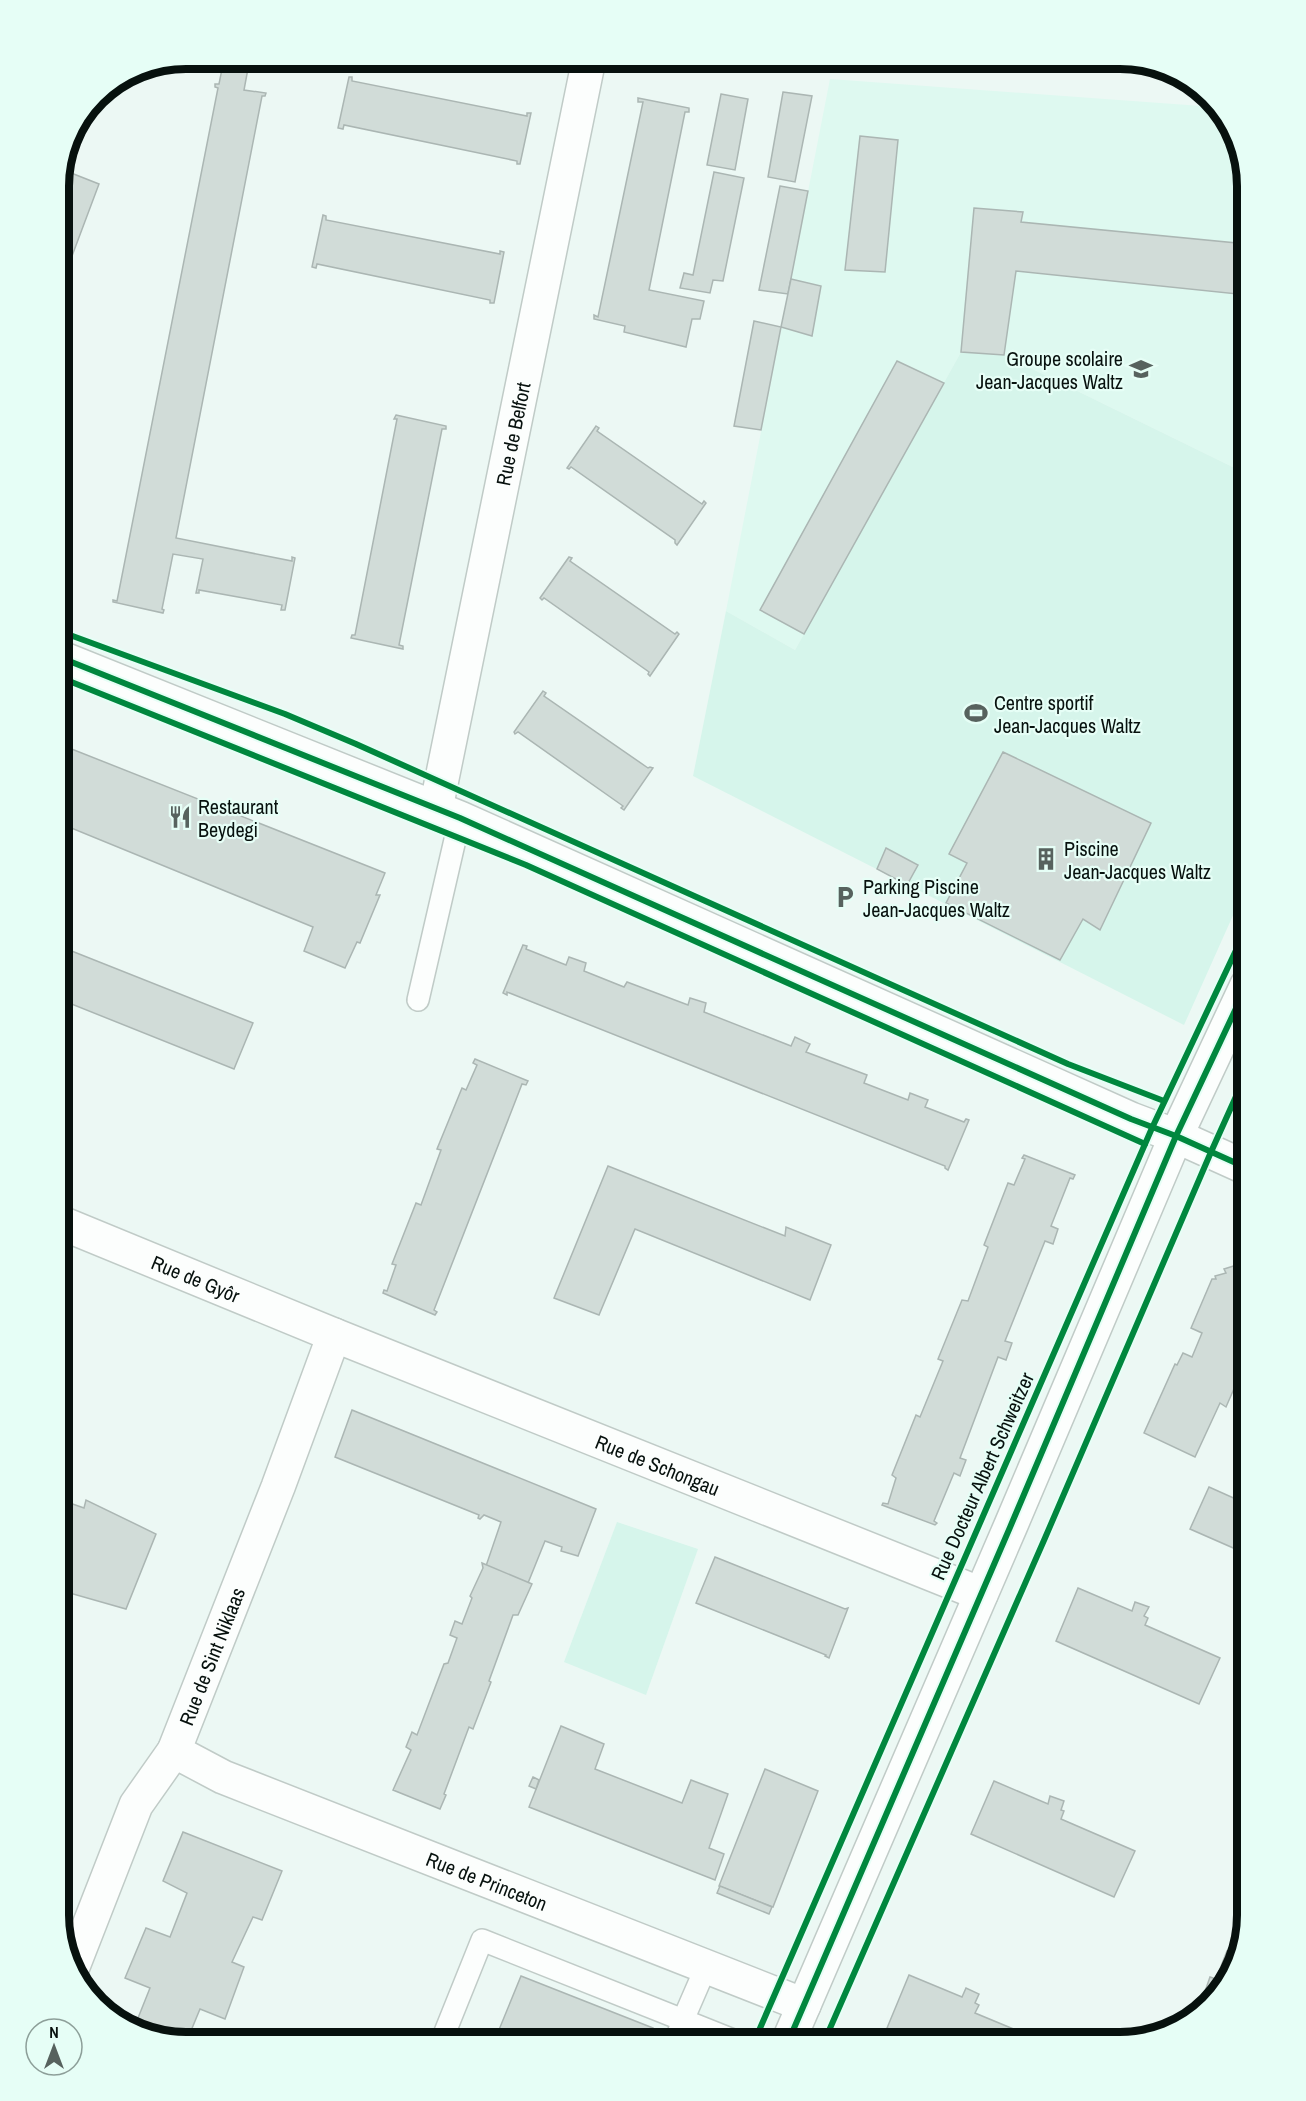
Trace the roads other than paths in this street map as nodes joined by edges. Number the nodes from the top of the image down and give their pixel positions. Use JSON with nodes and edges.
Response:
{"nodes":[{"id":1,"x":587,"y":69,"type":"edge"},
{"id":2,"x":69,"y":661,"type":"edge"},
{"id":3,"x":448,"y":813,"type":"junction"},
{"id":4,"x":418,"y":1000,"type":"dead end"},
{"id":5,"x":1237,"y":1008,"type":"edge"},
{"id":6,"x":1176,"y":1136,"type":"junction"},
{"id":7,"x":1237,"y":1163,"type":"edge"},
{"id":8,"x":69,"y":1226,"type":"edge"},
{"id":9,"x":334,"y":1335,"type":"junction"},
{"id":10,"x":981,"y":1594,"type":"junction"},
{"id":11,"x":174,"y":1751,"type":"junction"},
{"id":12,"x":77,"y":1957,"type":"edge"},
{"id":13,"x":706,"y":1967,"type":"junction"},
{"id":14,"x":804,"y":2005,"type":"junction"},
{"id":15,"x":684,"y":2020,"type":"junction"},
{"id":16,"x":445,"y":2032,"type":"edge"},
{"id":17,"x":679,"y":2032,"type":"edge"},
{"id":18,"x":713,"y":2032,"type":"edge"},
{"id":19,"x":792,"y":2032,"type":"edge"}],
"edges":[{"from":1,"to":3,"type":"street","name":"Rue de Belfort"},
{"from":2,"to":3,"type":"street"},
{"from":3,"to":4,"type":"lane"},
{"from":3,"to":6,"type":"street"},
{"from":5,"to":6,"type":"street"},
{"from":6,"to":7,"type":"street"},
{"from":6,"to":10,"type":"street"},
{"from":8,"to":9,"type":"street","name":"Rue de Gyôr"},
{"from":9,"to":10,"type":"street","name":"Rue de Schongau"},
{"from":9,"to":11,"type":"street","name":"Rue de Sint Niklaas"},
{"from":10,"to":14,"type":"street"},
{"from":11,"to":12,"type":"street","name":"Rue de Sint Niklaas"},
{"from":11,"to":13,"type":"street","name":"Rue de Princeton"},
{"from":13,"to":14,"type":"street","name":"Rue de Princeton"},
{"from":13,"to":15,"type":"lane"},
{"from":14,"to":19,"type":"street"},
{"from":15,"to":16,"type":"lane"},
{"from":15,"to":17,"type":"lane"},
{"from":15,"to":18,"type":"lane"}]}
